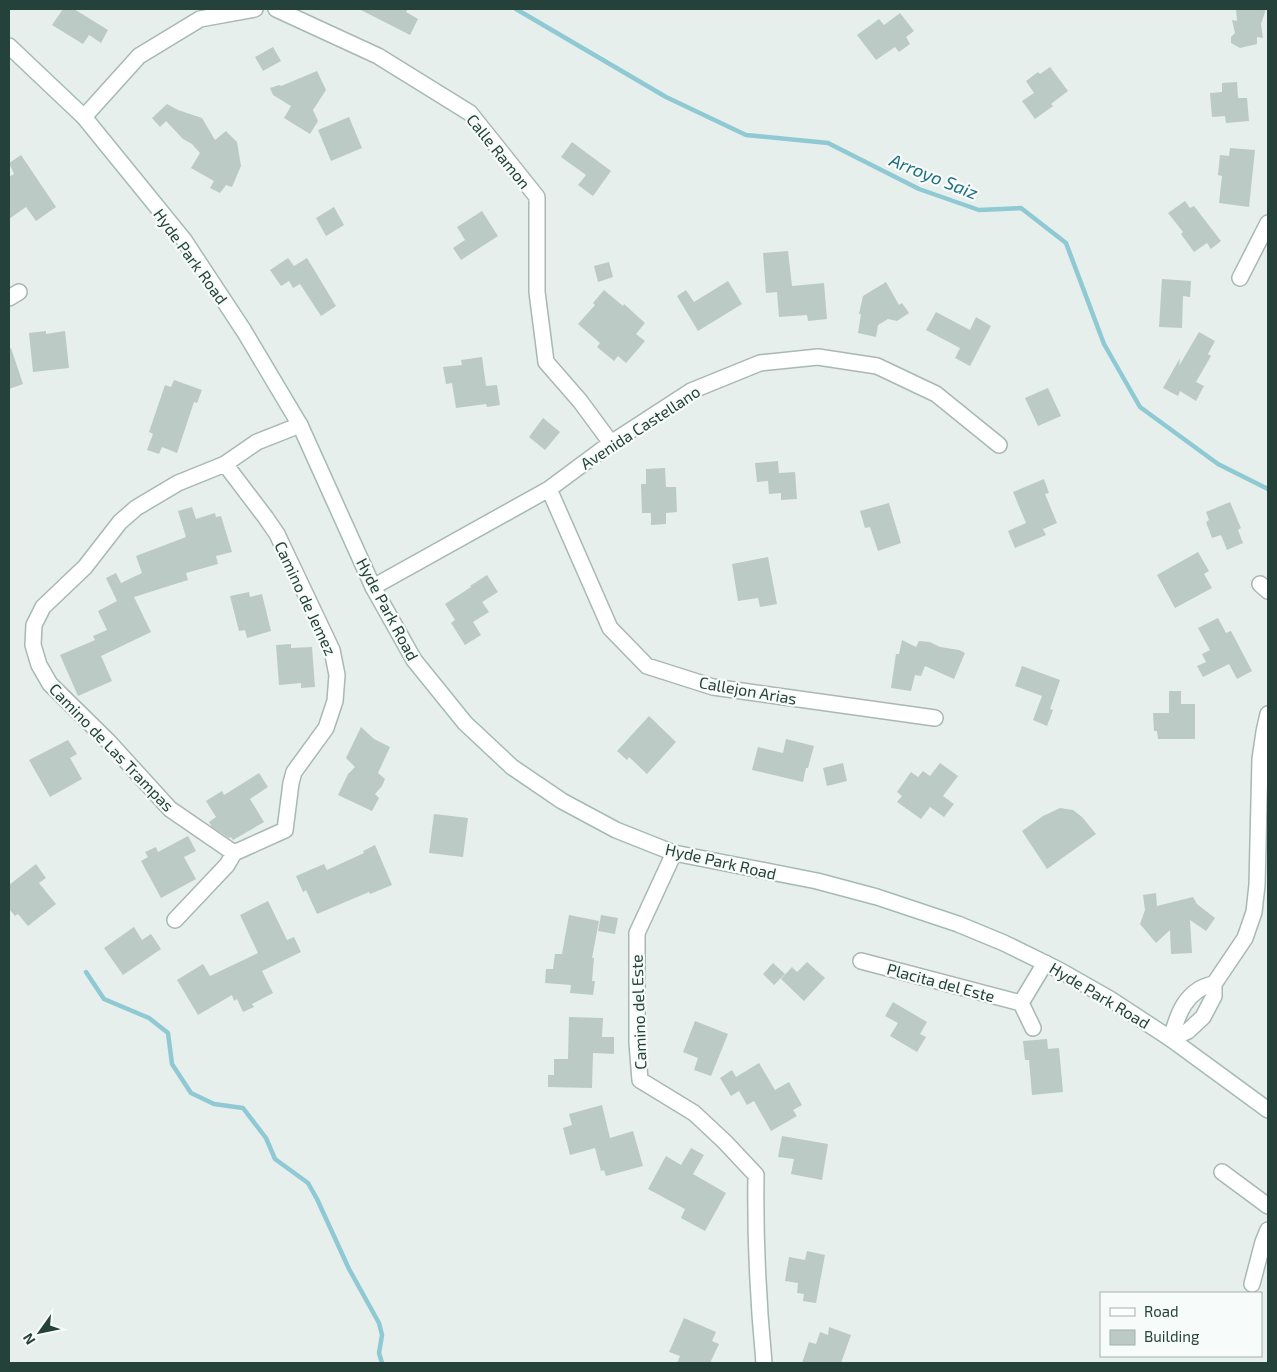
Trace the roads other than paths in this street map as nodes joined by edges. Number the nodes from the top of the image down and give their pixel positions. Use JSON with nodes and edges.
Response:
{"nodes":[{"id":1,"x":255,"y":9,"type":"edge"},
{"id":2,"x":276,"y":9,"type":"edge"},
{"id":3,"x":9,"y":46,"type":"edge"},
{"id":4,"x":84,"y":118,"type":"junction"},
{"id":5,"x":1268,"y":223,"type":"edge"},
{"id":6,"x":1240,"y":278,"type":"dead end"},
{"id":7,"x":300,"y":425,"type":"junction"},
{"id":8,"x":611,"y":443,"type":"junction"},
{"id":9,"x":999,"y":445,"type":"dead end"},
{"id":10,"x":226,"y":464,"type":"junction"},
{"id":11,"x":549,"y":489,"type":"junction"},
{"id":12,"x":373,"y":587,"type":"junction"},
{"id":13,"x":1268,"y":714,"type":"edge"},
{"id":14,"x":935,"y":718,"type":"dead end"},
{"id":15,"x":234,"y":853,"type":"junction"},
{"id":16,"x":674,"y":853,"type":"junction"},
{"id":17,"x":1263,"y":868,"type":"edge"},
{"id":18,"x":176,"y":920,"type":"dead end"},
{"id":19,"x":861,"y":961,"type":"dead end"},
{"id":20,"x":1045,"y":963,"type":"junction"},
{"id":21,"x":1214,"y":984,"type":"junction"},
{"id":22,"x":1021,"y":1002,"type":"junction"},
{"id":23,"x":1033,"y":1028,"type":"dead end"},
{"id":24,"x":1172,"y":1039,"type":"junction"},
{"id":25,"x":1268,"y":1110,"type":"edge"},
{"id":26,"x":1222,"y":1172,"type":"dead end"},
{"id":27,"x":1268,"y":1206,"type":"edge"},
{"id":28,"x":1268,"y":1230,"type":"edge"},
{"id":29,"x":1252,"y":1284,"type":"dead end"},
{"id":30,"x":764,"y":1363,"type":"edge"}],
"edges":[{"from":1,"to":4,"type":"street"},
{"from":2,"to":8,"type":"street","name":"Calle Ramon"},
{"from":3,"to":4,"type":"street","name":"Hyde Park Road"},
{"from":4,"to":7,"type":"street","name":"Hyde Park Road"},
{"from":5,"to":6,"type":"street"},
{"from":7,"to":10,"type":"street","name":"Camino de Las Trampas"},
{"from":7,"to":12,"type":"street","name":"Hyde Park Road"},
{"from":8,"to":9,"type":"street","name":"Avenida Castellano"},
{"from":8,"to":11,"type":"street","name":"Avenida Castellano"},
{"from":10,"to":15,"type":"street","name":"Camino de Jemez"},
{"from":10,"to":15,"type":"street","name":"Camino de Las Trampas"},
{"from":11,"to":12,"type":"street","name":"Avenida Castellano"},
{"from":11,"to":14,"type":"street","name":"Callejon Arias"},
{"from":12,"to":16,"type":"street","name":"Hyde Park Road"},
{"from":13,"to":17,"type":"street"},
{"from":15,"to":18,"type":"street","name":"Camino de Jemez"},
{"from":16,"to":20,"type":"street","name":"Hyde Park Road"},
{"from":16,"to":30,"type":"street","name":"Camino del Este"},
{"from":17,"to":21,"type":"street"},
{"from":19,"to":22,"type":"street","name":"Placita del Este"},
{"from":20,"to":22,"type":"street"},
{"from":20,"to":24,"type":"street","name":"Hyde Park Road"},
{"from":21,"to":24,"type":"street"},
{"from":21,"to":24,"type":"street"},
{"from":22,"to":23,"type":"street"},
{"from":24,"to":25,"type":"street","name":"Hyde Park Road"},
{"from":26,"to":27,"type":"street"},
{"from":28,"to":29,"type":"street"}]}
